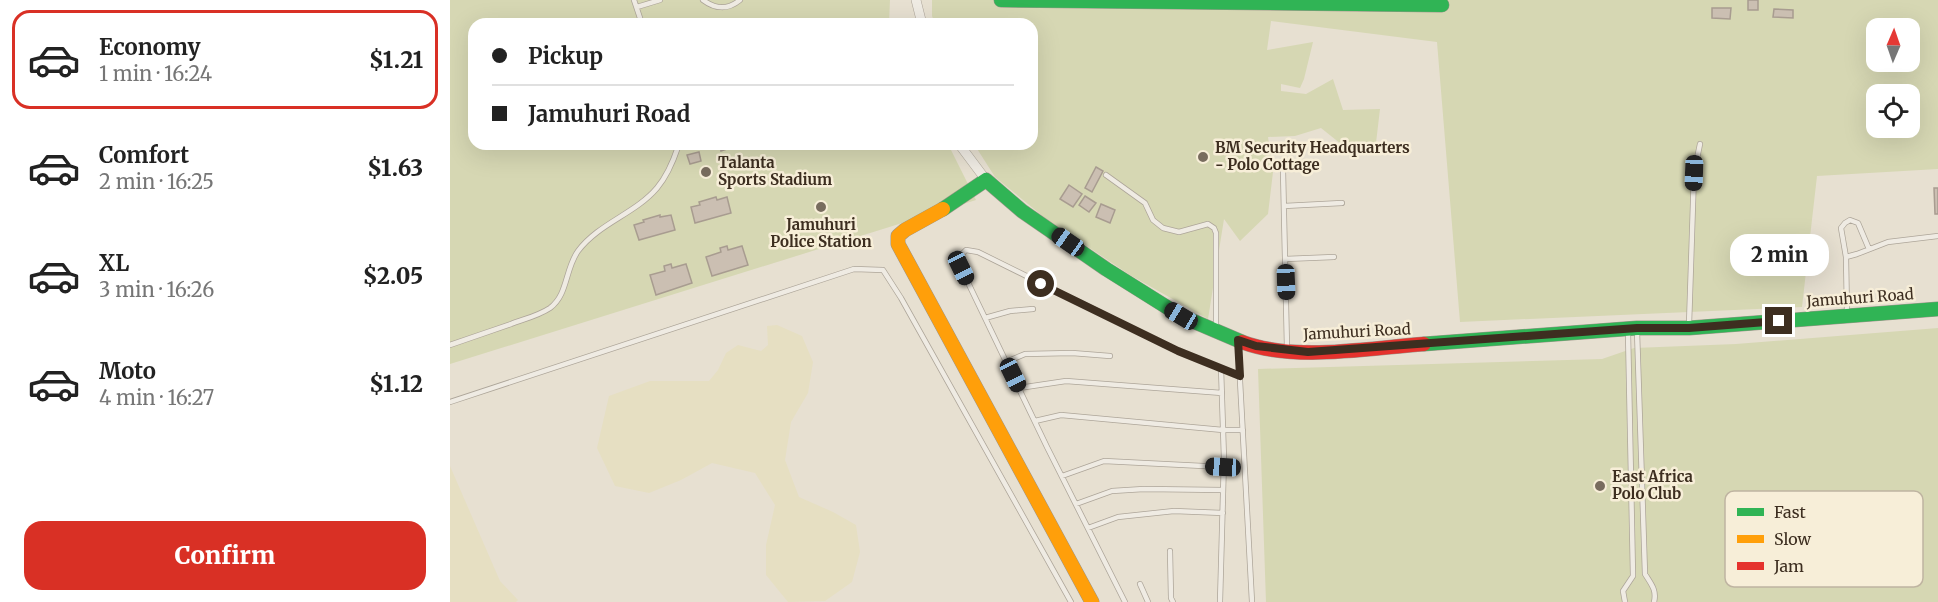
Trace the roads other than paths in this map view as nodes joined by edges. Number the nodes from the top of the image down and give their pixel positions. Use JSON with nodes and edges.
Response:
{"nodes":[{"id":1,"x":634,"y":0,"type":"edge"},
{"id":2,"x":660,"y":0,"type":"edge"},
{"id":3,"x":703,"y":0,"type":"edge"},
{"id":4,"x":740,"y":0,"type":"edge"},
{"id":5,"x":916,"y":0,"type":"edge"},
{"id":6,"x":1001,"y":0,"type":"edge"},
{"id":7,"x":1442,"y":5,"type":"dead end"},
{"id":8,"x":637,"y":7,"type":"junction"},
{"id":9,"x":640,"y":18,"type":"edge"},
{"id":10,"x":920,"y":18,"type":"edge"},
{"id":11,"x":1700,"y":144,"type":"dead end"},
{"id":12,"x":677,"y":150,"type":"edge"},
{"id":13,"x":964,"y":150,"type":"edge"},
{"id":14,"x":1283,"y":170,"type":"dead end"},
{"id":15,"x":1106,"y":175,"type":"dead end"},
{"id":16,"x":987,"y":180,"type":"junction"},
{"id":17,"x":1342,"y":203,"type":"dead end"},
{"id":18,"x":1284,"y":206,"type":"junction"},
{"id":19,"x":1938,"y":236,"type":"edge"},
{"id":20,"x":1869,"y":249,"type":"junction"},
{"id":21,"x":1334,"y":257,"type":"dead end"},
{"id":22,"x":1846,"y":257,"type":"junction"},
{"id":23,"x":1285,"y":259,"type":"junction"},
{"id":24,"x":1033,"y":309,"type":"dead end"},
{"id":25,"x":1938,"y":309,"type":"edge"},
{"id":26,"x":1847,"y":316,"type":"junction"},
{"id":27,"x":985,"y":318,"type":"junction"},
{"id":28,"x":1689,"y":328,"type":"junction"},
{"id":29,"x":1633,"y":329,"type":"junction"},
{"id":30,"x":1216,"y":333,"type":"junction"},
{"id":31,"x":1238,"y":340,"type":"junction"},
{"id":32,"x":450,"y":345,"type":"edge"},
{"id":33,"x":1287,"y":351,"type":"junction"},
{"id":34,"x":1110,"y":356,"type":"dead end"},
{"id":35,"x":1006,"y":362,"type":"junction"},
{"id":36,"x":1221,"y":368,"type":"junction"},
{"id":37,"x":1240,"y":376,"type":"junction"},
{"id":38,"x":1019,"y":388,"type":"junction"},
{"id":39,"x":1222,"y":393,"type":"junction"},
{"id":40,"x":450,"y":402,"type":"edge"},
{"id":41,"x":1035,"y":421,"type":"junction"},
{"id":42,"x":1223,"y":430,"type":"junction"},
{"id":43,"x":1243,"y":430,"type":"junction"},
{"id":44,"x":1223,"y":467,"type":"junction"},
{"id":45,"x":1062,"y":476,"type":"junction"},
{"id":46,"x":1223,"y":490,"type":"junction"},
{"id":47,"x":1076,"y":504,"type":"junction"},
{"id":48,"x":1223,"y":513,"type":"junction"},
{"id":49,"x":1088,"y":528,"type":"junction"},
{"id":50,"x":1170,"y":551,"type":"dead end"},
{"id":51,"x":1140,"y":584,"type":"dead end"},
{"id":52,"x":1071,"y":602,"type":"edge"},
{"id":53,"x":1092,"y":602,"type":"edge"},
{"id":54,"x":1125,"y":602,"type":"edge"},
{"id":55,"x":1148,"y":602,"type":"edge"},
{"id":56,"x":1172,"y":602,"type":"edge"},
{"id":57,"x":1220,"y":602,"type":"edge"},
{"id":58,"x":1251,"y":602,"type":"edge"},
{"id":59,"x":1625,"y":602,"type":"edge"},
{"id":60,"x":1654,"y":602,"type":"edge"}],
"edges":[{"from":1,"to":8,"type":"lane"},
{"from":2,"to":8,"type":"lane"},
{"from":3,"to":4,"type":"lane"},
{"from":5,"to":10,"type":"street"},
{"from":6,"to":7,"type":"street"},
{"from":8,"to":9,"type":"lane"},
{"from":11,"to":28,"type":"lane"},
{"from":12,"to":32,"type":"lane"},
{"from":13,"to":16,"type":"street"},
{"from":14,"to":18,"type":"lane"},
{"from":15,"to":30,"type":"lane"},
{"from":16,"to":30,"type":"street","name":"Jamuhuri Road"},
{"from":16,"to":53,"type":"street"},
{"from":17,"to":18,"type":"lane"},
{"from":18,"to":23,"type":"lane"},
{"from":19,"to":20,"type":"lane"},
{"from":20,"to":22,"type":"lane"},
{"from":20,"to":22,"type":"lane"},
{"from":21,"to":23,"type":"lane"},
{"from":22,"to":26,"type":"lane"},
{"from":23,"to":33,"type":"lane"},
{"from":24,"to":27,"type":"lane"},
{"from":25,"to":26,"type":"street","name":"Jamuhuri Road"},
{"from":26,"to":28,"type":"street","name":"Jamuhuri Road"},
{"from":27,"to":35,"type":"lane"},
{"from":27,"to":36,"type":"lane"},
{"from":28,"to":29,"type":"street","name":"Jamuhuri Road"},
{"from":29,"to":33,"type":"street","name":"Jamuhuri Road"},
{"from":29,"to":59,"type":"lane"},
{"from":29,"to":60,"type":"lane"},
{"from":30,"to":31,"type":"street","name":"Jamuhuri Road"},
{"from":31,"to":33,"type":"street","name":"Jamuhuri Road"},
{"from":31,"to":37,"type":"lane"},
{"from":34,"to":35,"type":"lane"},
{"from":35,"to":38,"type":"lane"},
{"from":36,"to":37,"type":"lane"},
{"from":36,"to":39,"type":"lane"},
{"from":37,"to":43,"type":"lane"},
{"from":38,"to":39,"type":"lane"},
{"from":38,"to":41,"type":"lane"},
{"from":39,"to":42,"type":"lane"},
{"from":40,"to":52,"type":"lane"},
{"from":41,"to":42,"type":"lane"},
{"from":41,"to":45,"type":"lane"},
{"from":42,"to":43,"type":"lane"},
{"from":42,"to":44,"type":"lane"},
{"from":43,"to":58,"type":"lane"},
{"from":44,"to":45,"type":"lane"},
{"from":44,"to":46,"type":"lane"},
{"from":45,"to":47,"type":"lane"},
{"from":46,"to":47,"type":"lane"},
{"from":46,"to":48,"type":"lane"},
{"from":47,"to":49,"type":"lane"},
{"from":48,"to":49,"type":"lane"},
{"from":48,"to":57,"type":"lane"},
{"from":49,"to":54,"type":"lane"},
{"from":50,"to":56,"type":"lane"},
{"from":51,"to":55,"type":"lane"}]}
